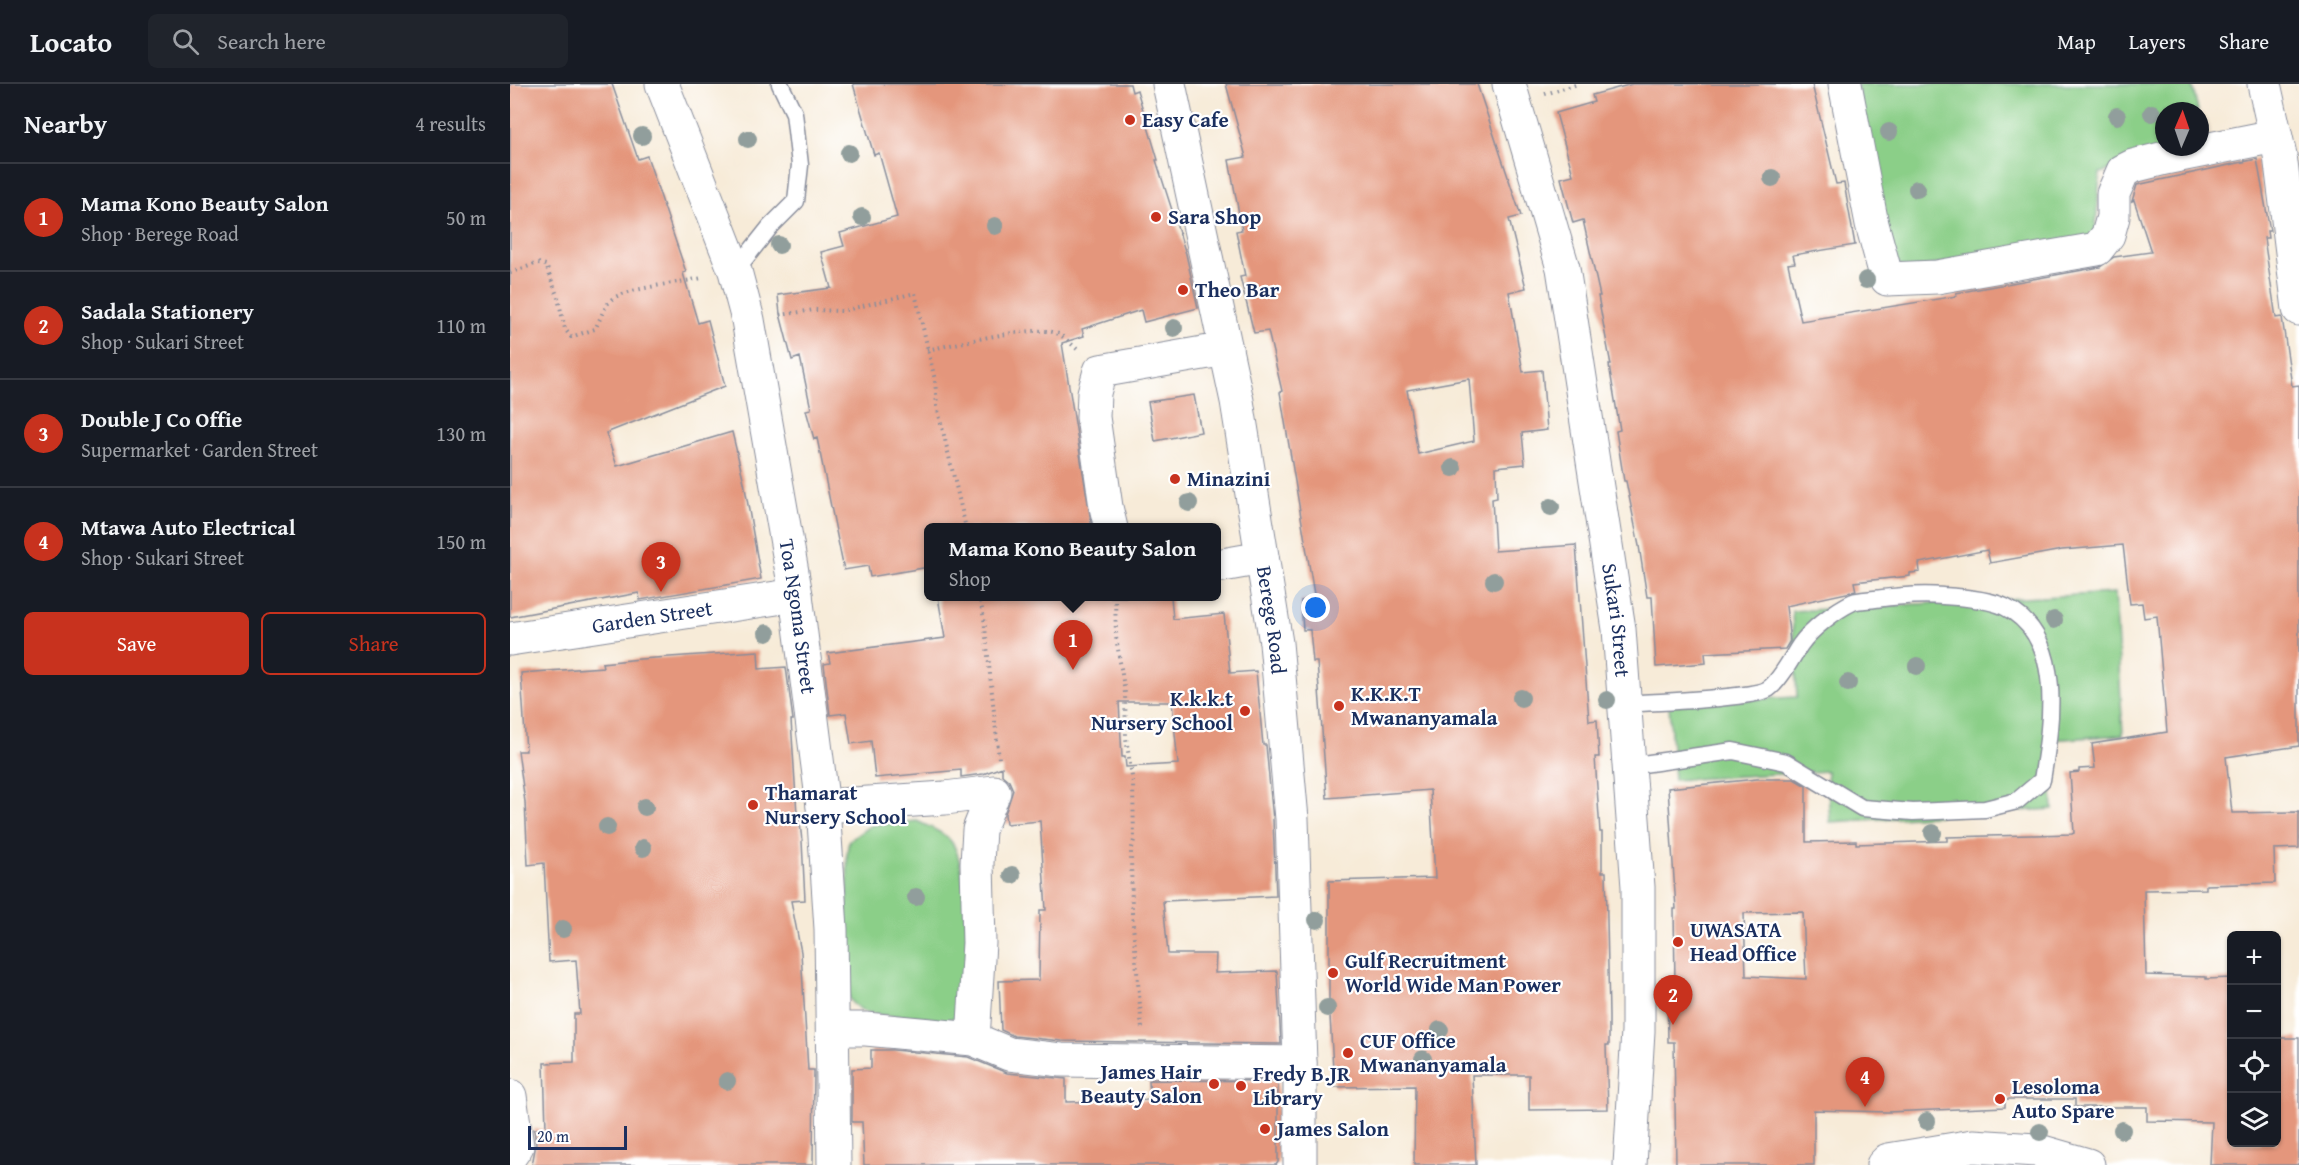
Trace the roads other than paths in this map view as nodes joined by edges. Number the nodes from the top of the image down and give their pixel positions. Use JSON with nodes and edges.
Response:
{"nodes":[{"id":1,"x":662,"y":84,"type":"edge"},
{"id":2,"x":780,"y":84,"type":"edge"},
{"id":3,"x":1509,"y":84,"type":"edge"},
{"id":4,"x":1845,"y":84,"type":"edge"},
{"id":5,"x":2264,"y":84,"type":"edge"},
{"id":6,"x":1172,"y":87,"type":"edge"},
{"id":7,"x":2285,"y":148,"type":"edge"},
{"id":8,"x":735,"y":271,"type":"junction"},
{"id":9,"x":2299,"y":309,"type":"edge"},
{"id":10,"x":1226,"y":349,"type":"junction"},
{"id":11,"x":1111,"y":523,"type":"edge"},
{"id":12,"x":1262,"y":558,"type":"junction"},
{"id":13,"x":1221,"y":565,"type":"edge"},
{"id":14,"x":796,"y":595,"type":"junction"},
{"id":15,"x":510,"y":639,"type":"edge"},
{"id":16,"x":1624,"y":704,"type":"junction"},
{"id":17,"x":1629,"y":766,"type":"junction"},
{"id":18,"x":823,"y":806,"type":"junction"},
{"id":19,"x":833,"y":1029,"type":"junction"},
{"id":20,"x":974,"y":1039,"type":"junction"},
{"id":21,"x":1300,"y":1063,"type":"junction"},
{"id":22,"x":510,"y":1096,"type":"edge"},
{"id":23,"x":510,"y":1156,"type":"edge"},
{"id":24,"x":834,"y":1165,"type":"edge"},
{"id":25,"x":1300,"y":1165,"type":"edge"},
{"id":26,"x":1630,"y":1165,"type":"edge"},
{"id":27,"x":1883,"y":1165,"type":"edge"},
{"id":28,"x":2088,"y":1165,"type":"edge"}],
"edges":[{"from":1,"to":8,"type":"street","name":"Toa Ngoma Street"},
{"from":2,"to":8,"type":"lane"},
{"from":3,"to":16,"type":"street","name":"Sukari Street"},
{"from":4,"to":7,"type":"street"},
{"from":5,"to":7,"type":"street"},
{"from":6,"to":10,"type":"street","name":"Berege Road"},
{"from":7,"to":9,"type":"street"},
{"from":8,"to":14,"type":"street","name":"Toa Ngoma Street"},
{"from":10,"to":11,"type":"street"},
{"from":10,"to":12,"type":"street","name":"Berege Road"},
{"from":12,"to":13,"type":"street"},
{"from":12,"to":21,"type":"street","name":"Berege Road"},
{"from":14,"to":15,"type":"street","name":"Garden Street"},
{"from":14,"to":18,"type":"street","name":"Toa Ngoma Street"},
{"from":16,"to":17,"type":"street","name":"Sukari Street"},
{"from":16,"to":17,"type":"lane"},
{"from":17,"to":26,"type":"street","name":"Sukari Street"},
{"from":18,"to":19,"type":"street","name":"Toa Ngoma Street"},
{"from":18,"to":20,"type":"street"},
{"from":19,"to":20,"type":"street"},
{"from":19,"to":24,"type":"street","name":"Toa Ngoma Street"},
{"from":20,"to":21,"type":"street"},
{"from":21,"to":25,"type":"street","name":"Berege Road"},
{"from":22,"to":23,"type":"street"},
{"from":27,"to":28,"type":"street"}]}
